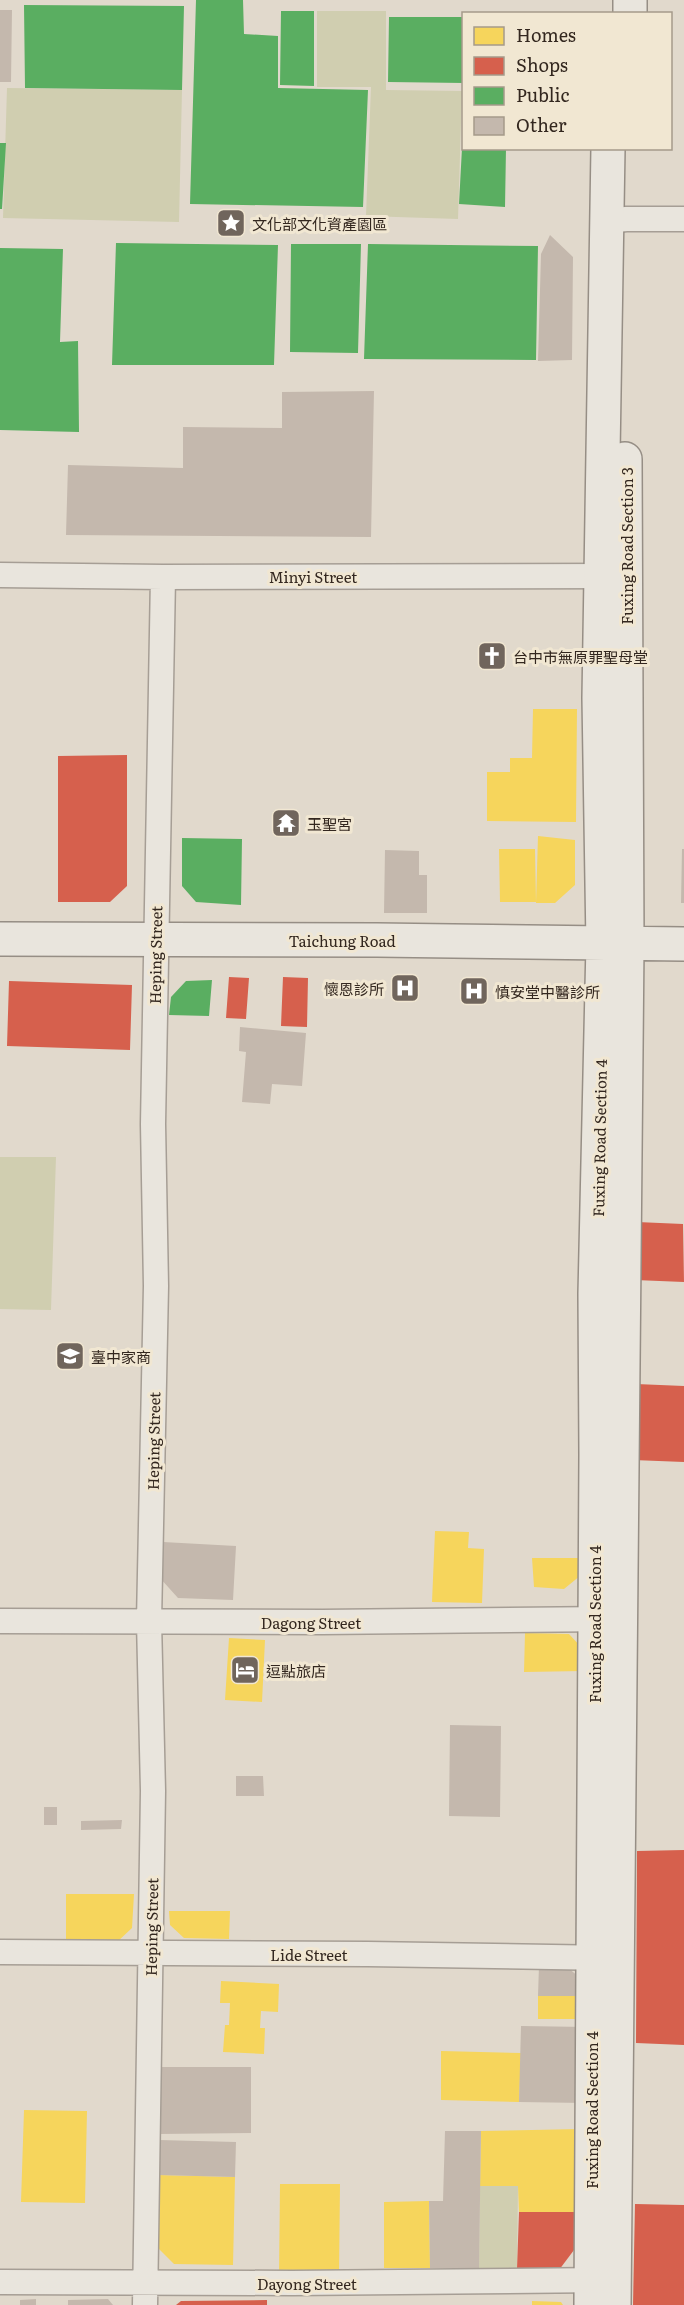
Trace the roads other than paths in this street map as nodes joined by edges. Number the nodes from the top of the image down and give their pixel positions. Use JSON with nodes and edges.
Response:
{"nodes":[{"id":1,"x":608,"y":150,"type":"edge"},
{"id":2,"x":627,"y":150,"type":"edge"},
{"id":3,"x":684,"y":219,"type":"edge"},
{"id":4,"x":617,"y":220,"type":"junction"},
{"id":5,"x":0,"y":575,"type":"edge"},
{"id":6,"x":613,"y":575,"type":"junction"},
{"id":7,"x":163,"y":577,"type":"junction"},
{"id":8,"x":0,"y":939,"type":"edge"},
{"id":9,"x":155,"y":939,"type":"junction"},
{"id":10,"x":615,"y":944,"type":"junction"},
{"id":11,"x":684,"y":944,"type":"edge"},
{"id":12,"x":608,"y":1619,"type":"junction"},
{"id":13,"x":0,"y":1621,"type":"edge"},
{"id":14,"x":149,"y":1621,"type":"junction"},
{"id":15,"x":0,"y":1952,"type":"edge"},
{"id":16,"x":151,"y":1953,"type":"junction"},
{"id":17,"x":605,"y":1958,"type":"junction"},
{"id":18,"x":0,"y":2282,"type":"edge"},
{"id":19,"x":603,"y":2292,"type":"edge"},
{"id":20,"x":145,"y":2293,"type":"edge"}],
"edges":[{"from":1,"to":4,"type":"main road","name":"Fuxing Road Section 3"},
{"from":2,"to":4,"type":"main road","name":"Fuxing Road Section 3"},
{"from":3,"to":4,"type":"street"},
{"from":4,"to":6,"type":"main road","name":"Fuxing Road Section 3"},
{"from":5,"to":7,"type":"street","name":"Minyi Street"},
{"from":6,"to":7,"type":"street","name":"Minyi Street"},
{"from":6,"to":10,"type":"main road","name":"Fuxing Road Section 3"},
{"from":7,"to":9,"type":"street","name":"Heping Street"},
{"from":8,"to":9,"type":"main road","name":"Taichung Road"},
{"from":9,"to":10,"type":"main road","name":"Taichung Road"},
{"from":9,"to":14,"type":"street","name":"Heping Street"},
{"from":10,"to":11,"type":"main road","name":"Taichung Road"},
{"from":10,"to":12,"type":"main road","name":"Fuxing Road Section 4"},
{"from":12,"to":14,"type":"street","name":"Dagong Street"},
{"from":12,"to":17,"type":"main road","name":"Fuxing Road Section 4"},
{"from":13,"to":14,"type":"street","name":"Dagong Street"},
{"from":14,"to":16,"type":"street","name":"Heping Street"},
{"from":15,"to":16,"type":"street","name":"Lide Street"},
{"from":16,"to":17,"type":"street","name":"Lide Street"},
{"from":16,"to":20,"type":"street","name":"Heping Street"},
{"from":17,"to":19,"type":"main road","name":"Fuxing Road Section 4"},
{"from":18,"to":20,"type":"street","name":"Dayong Street"},
{"from":19,"to":20,"type":"street","name":"Dayong Street"}]}
